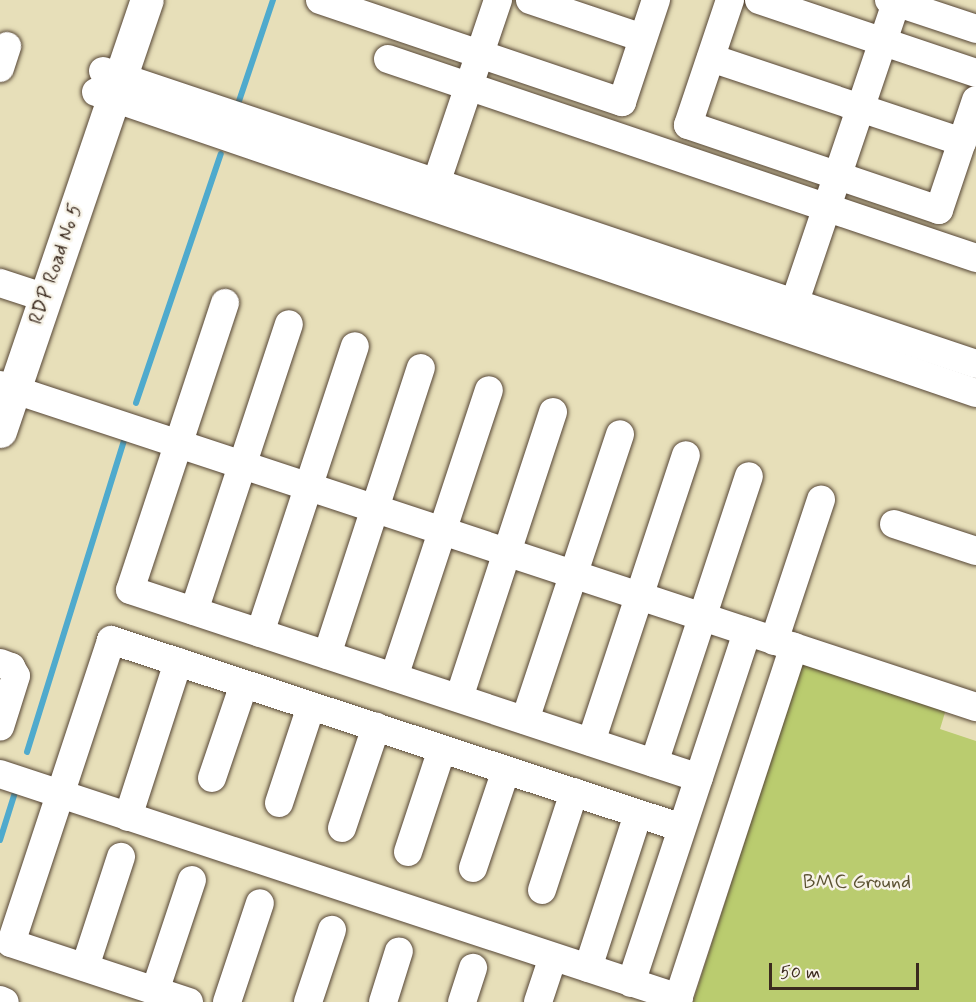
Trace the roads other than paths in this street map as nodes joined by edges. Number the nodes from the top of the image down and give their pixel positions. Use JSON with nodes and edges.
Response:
{"nodes":[{"id":1,"x":126,"y":0,"type":"edge"},
{"id":2,"x":147,"y":0,"type":"edge"},
{"id":3,"x":320,"y":0,"type":"edge"},
{"id":4,"x":498,"y":0,"type":"edge"},
{"id":5,"x":530,"y":0,"type":"edge"},
{"id":6,"x":656,"y":0,"type":"edge"},
{"id":7,"x":730,"y":0,"type":"edge"},
{"id":8,"x":759,"y":0,"type":"edge"},
{"id":9,"x":894,"y":1,"type":"edge"},
{"id":10,"x":976,"y":29,"type":"edge"},
{"id":11,"x":643,"y":38,"type":"junction"},
{"id":12,"x":883,"y":41,"type":"junction"},
{"id":13,"x":480,"y":54,"type":"junction"},
{"id":14,"x":711,"y":58,"type":"junction"},
{"id":15,"x":388,"y":60,"type":"dead end"},
{"id":16,"x":976,"y":73,"type":"edge"},
{"id":17,"x":108,"y":84,"type":"junction"},
{"id":18,"x":468,"y":88,"type":"junction"},
{"id":19,"x":976,"y":100,"type":"edge"},
{"id":20,"x":860,"y":108,"type":"junction"},
{"id":21,"x":962,"y":142,"type":"junction"},
{"id":22,"x":837,"y":176,"type":"junction"},
{"id":23,"x":433,"y":194,"type":"junction"},
{"id":24,"x":827,"y":208,"type":"junction"},
{"id":25,"x":976,"y":258,"type":"edge"},
{"id":26,"x":25,"y":291,"type":"edge"},
{"id":27,"x":225,"y":303,"type":"dead end"},
{"id":28,"x":790,"y":315,"type":"junction"},
{"id":29,"x":289,"y":324,"type":"dead end"},
{"id":30,"x":355,"y":346,"type":"dead end"},
{"id":31,"x":976,"y":364,"type":"edge"},
{"id":32,"x":421,"y":368,"type":"dead end"},
{"id":33,"x":4,"y":384,"type":"edge"},
{"id":34,"x":489,"y":390,"type":"dead end"},
{"id":35,"x":976,"y":393,"type":"edge"},
{"id":36,"x":553,"y":412,"type":"dead end"},
{"id":37,"x":0,"y":431,"type":"edge"},
{"id":38,"x":620,"y":434,"type":"dead end"},
{"id":39,"x":178,"y":444,"type":"junction"},
{"id":40,"x":686,"y":455,"type":"dead end"},
{"id":41,"x":242,"y":465,"type":"junction"},
{"id":42,"x":749,"y":476,"type":"dead end"},
{"id":43,"x":308,"y":487,"type":"junction"},
{"id":44,"x":821,"y":500,"type":"dead end"},
{"id":45,"x":375,"y":509,"type":"junction"},
{"id":46,"x":894,"y":524,"type":"dead end"},
{"id":47,"x":442,"y":531,"type":"junction"},
{"id":48,"x":976,"y":551,"type":"edge"},
{"id":49,"x":507,"y":552,"type":"junction"},
{"id":50,"x":573,"y":574,"type":"junction"},
{"id":51,"x":639,"y":596,"type":"junction"},
{"id":52,"x":194,"y":611,"type":"junction"},
{"id":53,"x":702,"y":617,"type":"junction"},
{"id":54,"x":747,"y":632,"type":"junction"},
{"id":55,"x":260,"y":633,"type":"junction"},
{"id":56,"x":784,"y":644,"type":"junction"},
{"id":57,"x":327,"y":655,"type":"junction"},
{"id":58,"x":178,"y":662,"type":"junction"},
{"id":59,"x":0,"y":663,"type":"edge"},
{"id":60,"x":394,"y":677,"type":"junction"},
{"id":61,"x":243,"y":684,"type":"junction"},
{"id":62,"x":459,"y":698,"type":"junction"},
{"id":63,"x":311,"y":706,"type":"junction"},
{"id":64,"x":976,"y":707,"type":"edge"},
{"id":65,"x":525,"y":720,"type":"junction"},
{"id":66,"x":0,"y":727,"type":"edge"},
{"id":67,"x":376,"y":727,"type":"junction"},
{"id":68,"x":591,"y":742,"type":"junction"},
{"id":69,"x":442,"y":749,"type":"junction"},
{"id":70,"x":654,"y":763,"type":"junction"},
{"id":71,"x":506,"y":770,"type":"junction"},
{"id":72,"x":0,"y":774,"type":"edge"},
{"id":73,"x":213,"y":778,"type":"dead end"},
{"id":74,"x":699,"y":778,"type":"junction"},
{"id":75,"x":574,"y":792,"type":"junction"},
{"id":76,"x":60,"y":794,"type":"junction"},
{"id":77,"x":279,"y":803,"type":"dead end"},
{"id":78,"x":638,"y":814,"type":"junction"},
{"id":79,"x":128,"y":817,"type":"junction"},
{"id":80,"x":342,"y":828,"type":"dead end"},
{"id":81,"x":682,"y":828,"type":"junction"},
{"id":82,"x":408,"y":852,"type":"dead end"},
{"id":83,"x":121,"y":857,"type":"dead end"},
{"id":84,"x":473,"y":868,"type":"dead end"},
{"id":85,"x":192,"y":880,"type":"dead end"},
{"id":86,"x":542,"y":890,"type":"dead end"},
{"id":87,"x":260,"y":903,"type":"dead end"},
{"id":88,"x":332,"y":930,"type":"dead end"},
{"id":89,"x":399,"y":951,"type":"dead end"},
{"id":90,"x":553,"y":957,"type":"junction"},
{"id":91,"x":85,"y":968,"type":"junction"},
{"id":92,"x":473,"y":968,"type":"dead end"},
{"id":93,"x":588,"y":968,"type":"junction"},
{"id":94,"x":631,"y":983,"type":"junction"},
{"id":95,"x":155,"y":991,"type":"junction"},
{"id":96,"x":671,"y":999,"type":"edge"},
{"id":97,"x":0,"y":1000,"type":"edge"},
{"id":98,"x":4,"y":1002,"type":"edge"},
{"id":99,"x":189,"y":1002,"type":"edge"},
{"id":100,"x":227,"y":1002,"type":"edge"},
{"id":101,"x":308,"y":1002,"type":"edge"},
{"id":102,"x":383,"y":1002,"type":"edge"},
{"id":103,"x":462,"y":1002,"type":"edge"},
{"id":104,"x":538,"y":1002,"type":"edge"}],
"edges":[{"from":1,"to":17,"type":"main road"},
{"from":2,"to":17,"type":"main road"},
{"from":3,"to":13,"type":"street"},
{"from":4,"to":13,"type":"street"},
{"from":5,"to":11,"type":"street"},
{"from":6,"to":11,"type":"street"},
{"from":7,"to":14,"type":"street"},
{"from":8,"to":12,"type":"street"},
{"from":9,"to":10,"type":"street"},
{"from":9,"to":12,"type":"street"},
{"from":11,"to":13,"type":"street"},
{"from":12,"to":16,"type":"street"},
{"from":12,"to":20,"type":"street"},
{"from":13,"to":18,"type":"street"},
{"from":14,"to":20,"type":"street"},
{"from":14,"to":22,"type":"street"},
{"from":15,"to":18,"type":"street"},
{"from":17,"to":23,"type":"street"},
{"from":17,"to":26,"type":"main road","name":"RDP Road No 5"},
{"from":18,"to":23,"type":"street"},
{"from":18,"to":24,"type":"street"},
{"from":19,"to":21,"type":"street"},
{"from":20,"to":21,"type":"street"},
{"from":20,"to":22,"type":"street"},
{"from":21,"to":22,"type":"street"},
{"from":22,"to":24,"type":"street"},
{"from":23,"to":28,"type":"street"},
{"from":24,"to":25,"type":"street"},
{"from":24,"to":28,"type":"street"},
{"from":26,"to":33,"type":"main road","name":"RDP Road No 5"},
{"from":27,"to":39,"type":"street"},
{"from":28,"to":31,"type":"street"},
{"from":28,"to":35,"type":"street"},
{"from":29,"to":41,"type":"street"},
{"from":30,"to":43,"type":"street"},
{"from":32,"to":45,"type":"street"},
{"from":33,"to":37,"type":"main road","name":"RDP Road No 5"},
{"from":33,"to":39,"type":"street"},
{"from":34,"to":47,"type":"street"},
{"from":36,"to":49,"type":"street"},
{"from":38,"to":50,"type":"street"},
{"from":39,"to":41,"type":"street"},
{"from":39,"to":52,"type":"street"},
{"from":40,"to":51,"type":"street"},
{"from":41,"to":43,"type":"street"},
{"from":41,"to":52,"type":"street"},
{"from":42,"to":53,"type":"street"},
{"from":43,"to":45,"type":"street"},
{"from":43,"to":55,"type":"street"},
{"from":44,"to":56,"type":"street"},
{"from":45,"to":47,"type":"street"},
{"from":45,"to":57,"type":"street"},
{"from":46,"to":48,"type":"street"},
{"from":47,"to":49,"type":"street"},
{"from":47,"to":60,"type":"street"},
{"from":49,"to":50,"type":"street"},
{"from":49,"to":62,"type":"street"},
{"from":50,"to":51,"type":"street"},
{"from":50,"to":65,"type":"street"},
{"from":51,"to":53,"type":"street"},
{"from":51,"to":68,"type":"street"},
{"from":52,"to":55,"type":"street"},
{"from":53,"to":54,"type":"street"},
{"from":53,"to":70,"type":"street"},
{"from":54,"to":56,"type":"street"},
{"from":54,"to":74,"type":"street"},
{"from":55,"to":57,"type":"street"},
{"from":56,"to":64,"type":"street"},
{"from":56,"to":96,"type":"street"},
{"from":57,"to":60,"type":"street"},
{"from":58,"to":61,"type":"street"},
{"from":58,"to":76,"type":"street"},
{"from":58,"to":79,"type":"street"},
{"from":59,"to":66,"type":"street"},
{"from":60,"to":62,"type":"street"},
{"from":61,"to":63,"type":"street"},
{"from":61,"to":73,"type":"street"},
{"from":62,"to":65,"type":"street"},
{"from":63,"to":67,"type":"street"},
{"from":63,"to":77,"type":"street"},
{"from":65,"to":68,"type":"street"},
{"from":67,"to":69,"type":"street"},
{"from":67,"to":80,"type":"street"},
{"from":68,"to":70,"type":"street"},
{"from":69,"to":71,"type":"street"},
{"from":69,"to":82,"type":"street"},
{"from":70,"to":74,"type":"street"},
{"from":71,"to":75,"type":"street"},
{"from":71,"to":84,"type":"street"},
{"from":72,"to":76,"type":"street"},
{"from":74,"to":81,"type":"street"},
{"from":75,"to":78,"type":"street"},
{"from":75,"to":86,"type":"street"},
{"from":76,"to":79,"type":"street"},
{"from":76,"to":91,"type":"street"},
{"from":78,"to":81,"type":"street"},
{"from":78,"to":93,"type":"street"},
{"from":79,"to":90,"type":"street"},
{"from":81,"to":94,"type":"street"},
{"from":83,"to":91,"type":"street"},
{"from":85,"to":95,"type":"street"},
{"from":87,"to":100,"type":"street"},
{"from":88,"to":101,"type":"street"},
{"from":89,"to":102,"type":"street"},
{"from":90,"to":93,"type":"street"},
{"from":90,"to":104,"type":"street"},
{"from":91,"to":95,"type":"street"},
{"from":92,"to":103,"type":"street"},
{"from":93,"to":94,"type":"street"},
{"from":94,"to":96,"type":"street"},
{"from":95,"to":99,"type":"street"},
{"from":97,"to":98,"type":"street"}]}
